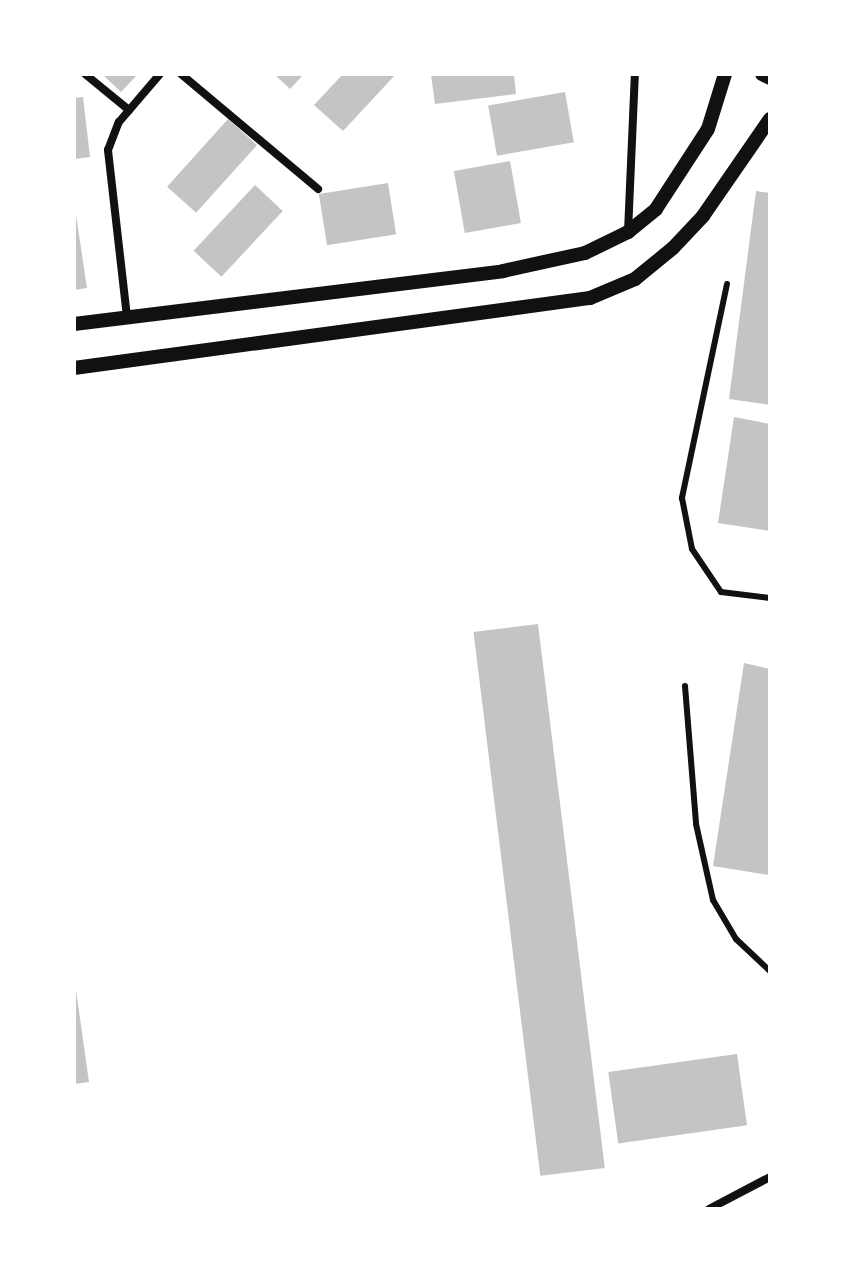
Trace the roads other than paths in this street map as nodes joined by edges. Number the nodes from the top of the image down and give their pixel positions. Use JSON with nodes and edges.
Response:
{"nodes":[{"id":1,"x":85,"y":74,"type":"edge"},
{"id":2,"x":160,"y":74,"type":"edge"},
{"id":3,"x":181,"y":74,"type":"edge"},
{"id":4,"x":635,"y":74,"type":"edge"},
{"id":5,"x":725,"y":74,"type":"edge"},
{"id":6,"x":762,"y":74,"type":"edge"},
{"id":7,"x":770,"y":78,"type":"edge"},
{"id":8,"x":129,"y":110,"type":"junction"},
{"id":9,"x":770,"y":119,"type":"edge"},
{"id":10,"x":318,"y":189,"type":"dead end"},
{"id":11,"x":628,"y":232,"type":"junction"},
{"id":12,"x":727,"y":284,"type":"dead end"},
{"id":13,"x":127,"y":317,"type":"junction"},
{"id":14,"x":74,"y":324,"type":"edge"},
{"id":15,"x":74,"y":368,"type":"edge"},
{"id":16,"x":770,"y":598,"type":"edge"},
{"id":17,"x":685,"y":686,"type":"dead end"},
{"id":18,"x":770,"y":971,"type":"edge"},
{"id":19,"x":770,"y":1177,"type":"edge"},
{"id":20,"x":709,"y":1209,"type":"edge"}],
"edges":[{"from":1,"to":8,"type":"street"},
{"from":2,"to":8,"type":"street"},
{"from":3,"to":10,"type":"street"},
{"from":4,"to":11,"type":"street"},
{"from":5,"to":11,"type":"street"},
{"from":6,"to":7,"type":"street"},
{"from":8,"to":13,"type":"street"},
{"from":9,"to":15,"type":"street"},
{"from":11,"to":13,"type":"street"},
{"from":12,"to":16,"type":"lane"},
{"from":13,"to":14,"type":"street"},
{"from":17,"to":18,"type":"lane"},
{"from":19,"to":20,"type":"street"}]}
